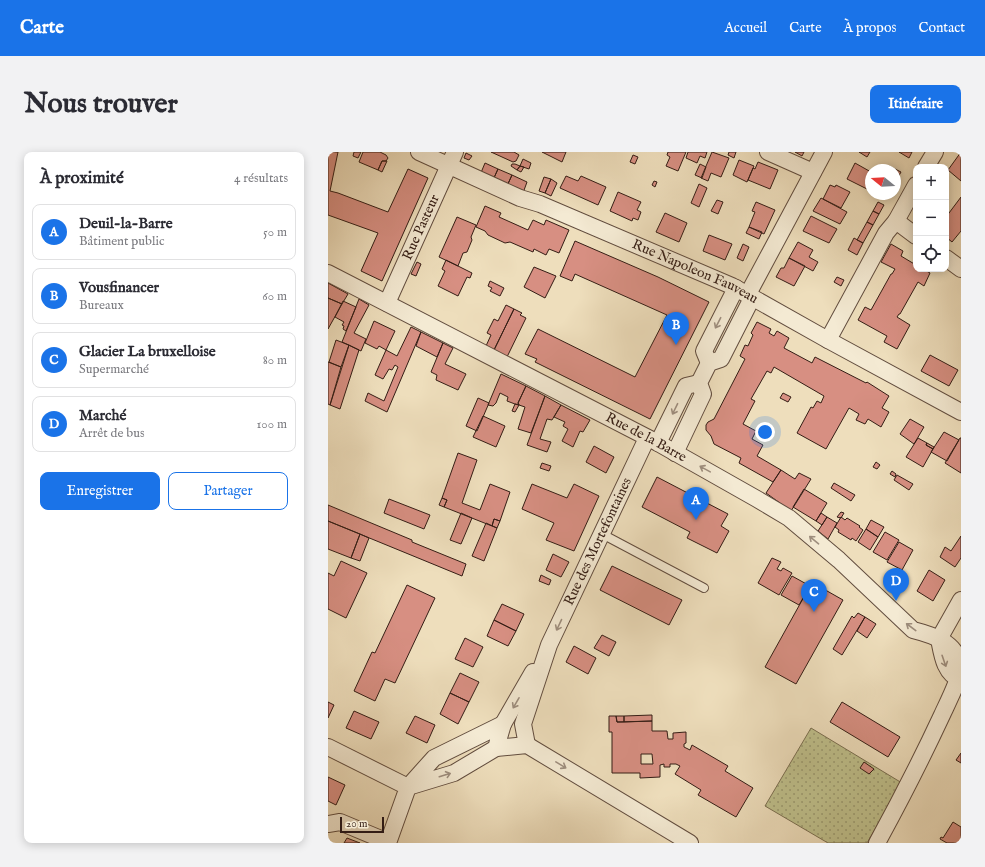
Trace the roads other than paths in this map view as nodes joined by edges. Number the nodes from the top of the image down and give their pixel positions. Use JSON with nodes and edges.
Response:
{"nodes":[{"id":1,"x":419,"y":152,"type":"edge"},
{"id":2,"x":768,"y":152,"type":"edge"},
{"id":3,"x":824,"y":152,"type":"edge"},
{"id":4,"x":935,"y":152,"type":"edge"},
{"id":5,"x":452,"y":159,"type":"edge"},
{"id":6,"x":928,"y":164,"type":"edge"},
{"id":7,"x":814,"y":172,"type":"junction"},
{"id":8,"x":913,"y":190,"type":"edge"},
{"id":9,"x":896,"y":221,"type":"junction"},
{"id":10,"x":913,"y":234,"type":"edge"},
{"id":11,"x":949,"y":260,"type":"edge"},
{"id":12,"x":961,"y":269,"type":"edge"},
{"id":13,"x":328,"y":272,"type":"edge"},
{"id":14,"x":745,"y":293,"type":"junction"},
{"id":15,"x":387,"y":303,"type":"junction"},
{"id":16,"x":828,"y":340,"type":"junction"},
{"id":17,"x":699,"y":383,"type":"junction"},
{"id":18,"x":961,"y":412,"type":"edge"},
{"id":19,"x":652,"y":441,"type":"junction"},
{"id":20,"x":675,"y":453,"type":"junction"},
{"id":21,"x":602,"y":534,"type":"junction"},
{"id":22,"x":704,"y":588,"type":"dead end"},
{"id":23,"x":961,"y":600,"type":"edge"},
{"id":24,"x":939,"y":639,"type":"junction"},
{"id":25,"x":550,"y":645,"type":"junction"},
{"id":26,"x":959,"y":679,"type":"edge"},
{"id":27,"x":503,"y":724,"type":"junction"},
{"id":28,"x":527,"y":745,"type":"junction"},
{"id":29,"x":328,"y":747,"type":"edge"},
{"id":30,"x":496,"y":748,"type":"junction"},
{"id":31,"x":408,"y":787,"type":"junction"},
{"id":32,"x":328,"y":824,"type":"edge"},
{"id":33,"x":388,"y":843,"type":"edge"},
{"id":34,"x":690,"y":843,"type":"edge"},
{"id":35,"x":877,"y":843,"type":"edge"}],
"edges":[{"from":1,"to":5,"type":"street","name":"Rue Napoleon Fauveau"},
{"from":2,"to":7,"type":"street"},
{"from":3,"to":7,"type":"street"},
{"from":4,"to":6,"type":"street"},
{"from":5,"to":14,"type":"street","name":"Rue Napoleon Fauveau"},
{"from":5,"to":15,"type":"street","name":"Rue Pasteur"},
{"from":7,"to":14,"type":"street"},
{"from":8,"to":9,"type":"street"},
{"from":9,"to":10,"type":"street"},
{"from":9,"to":16,"type":"street"},
{"from":11,"to":12,"type":"street"},
{"from":13,"to":15,"type":"street","name":"Rue de la Barre"},
{"from":14,"to":16,"type":"street","name":"Rue Napoleon Fauveau"},
{"from":14,"to":17,"type":"street"},
{"from":15,"to":19,"type":"street","name":"Rue de la Barre"},
{"from":16,"to":18,"type":"street","name":"Rue Napoleon Fauveau"},
{"from":17,"to":19,"type":"street","name":"Rue des Mortefontaines","one_way":true},
{"from":17,"to":20,"type":"street"},
{"from":19,"to":20,"type":"street","name":"Rue de la Barre"},
{"from":19,"to":21,"type":"street","name":"Rue des Mortefontaines"},
{"from":24,"to":20,"type":"street","name":"Rue de la Barre","one_way":true},
{"from":21,"to":22,"type":"lane"},
{"from":21,"to":25,"type":"street","name":"Rue des Mortefontaines","one_way":true},
{"from":23,"to":24,"type":"street"},
{"from":24,"to":26,"type":"street","name":"Rue de la Barre"},
{"from":25,"to":27,"type":"street","name":"Rue des Mortefontaines","one_way":true},
{"from":25,"to":28,"type":"street","name":"Rue des Mortefontaines"},
{"from":26,"to":35,"type":"street"},
{"from":27,"to":30,"type":"street","name":"Rue des Mortefontaines"},
{"from":27,"to":31,"type":"street"},
{"from":28,"to":30,"type":"street"},
{"from":28,"to":34,"type":"street","one_way":true},
{"from":29,"to":31,"type":"street"},
{"from":31,"to":30,"type":"street","one_way":true},
{"from":31,"to":33,"type":"street"},
{"from":32,"to":33,"type":"street"}]}
